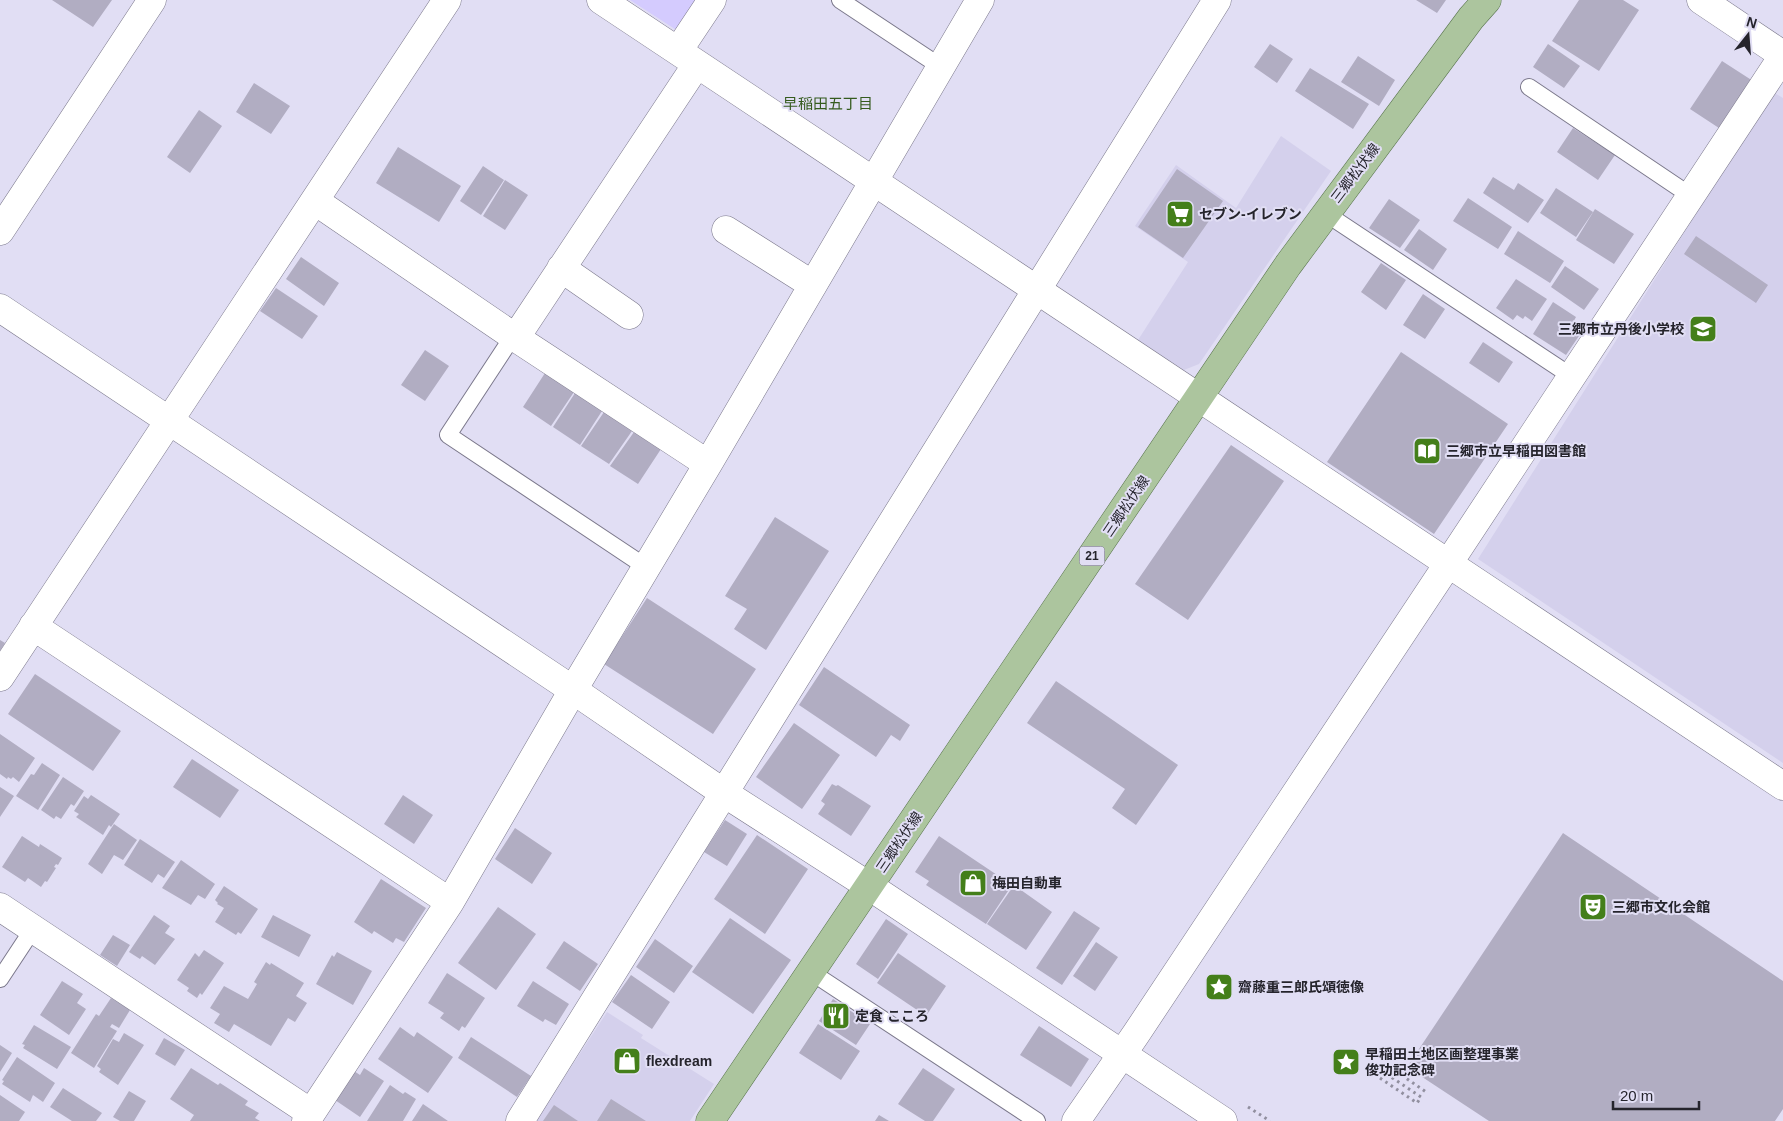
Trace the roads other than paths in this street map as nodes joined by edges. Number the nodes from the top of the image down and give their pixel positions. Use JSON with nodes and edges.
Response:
{"nodes":[{"id":1,"x":152,"y":0,"type":"edge"},
{"id":2,"x":447,"y":0,"type":"edge"},
{"id":3,"x":601,"y":0,"type":"edge"},
{"id":4,"x":712,"y":0,"type":"edge"},
{"id":5,"x":840,"y":0,"type":"edge"},
{"id":6,"x":980,"y":0,"type":"edge"},
{"id":7,"x":1217,"y":0,"type":"edge"},
{"id":8,"x":1487,"y":0,"type":"edge"},
{"id":9,"x":1701,"y":0,"type":"edge"},
{"id":10,"x":1783,"y":55,"type":"edge"},
{"id":11,"x":688,"y":58,"type":"junction"},
{"id":12,"x":941,"y":67,"type":"junction"},
{"id":13,"x":1530,"y":87,"type":"dead end"},
{"id":14,"x":874,"y":181,"type":"junction"},
{"id":15,"x":1691,"y":196,"type":"junction"},
{"id":16,"x":314,"y":202,"type":"junction"},
{"id":17,"x":1325,"y":213,"type":"junction"},
{"id":18,"x":726,"y":230,"type":"dead end"},
{"id":19,"x":0,"y":231,"type":"edge"},
{"id":20,"x":561,"y":268,"type":"junction"},
{"id":21,"x":813,"y":285,"type":"junction"},
{"id":22,"x":1036,"y":290,"type":"junction"},
{"id":23,"x":0,"y":308,"type":"edge"},
{"id":24,"x":629,"y":315,"type":"dead end"},
{"id":25,"x":515,"y":336,"type":"junction"},
{"id":26,"x":1571,"y":376,"type":"junction"},
{"id":27,"x":1199,"y":398,"type":"junction"},
{"id":28,"x":169,"y":420,"type":"junction"},
{"id":29,"x":708,"y":464,"type":"junction"},
{"id":30,"x":1448,"y":564,"type":"junction"},
{"id":31,"x":646,"y":567,"type":"junction"},
{"id":32,"x":33,"y":626,"type":"junction"},
{"id":33,"x":0,"y":677,"type":"edge"},
{"id":34,"x":573,"y":690,"type":"junction"},
{"id":35,"x":1783,"y":786,"type":"edge"},
{"id":36,"x":724,"y":793,"type":"junction"},
{"id":37,"x":868,"y":886,"type":"junction"},
{"id":38,"x":450,"y":902,"type":"junction"},
{"id":39,"x":0,"y":907,"type":"edge"},
{"id":40,"x":33,"y":929,"type":"junction"},
{"id":41,"x":811,"y":972,"type":"junction"},
{"id":42,"x":0,"y":979,"type":"edge"},
{"id":43,"x":1122,"y":1054,"type":"junction"},
{"id":44,"x":309,"y":1117,"type":"edge"},
{"id":45,"x":520,"y":1121,"type":"edge"},
{"id":46,"x":710,"y":1121,"type":"edge"},
{"id":47,"x":1037,"y":1121,"type":"edge"},
{"id":48,"x":1076,"y":1121,"type":"edge"},
{"id":49,"x":1223,"y":1121,"type":"edge"}],
"edges":[{"from":1,"to":19,"type":"street"},
{"from":2,"to":16,"type":"street"},
{"from":3,"to":11,"type":"street"},
{"from":4,"to":11,"type":"street"},
{"from":5,"to":12,"type":"lane"},
{"from":6,"to":12,"type":"street"},
{"from":7,"to":22,"type":"street"},
{"from":8,"to":17,"type":"main road","name":"三郷松伏線","number":"21"},
{"from":9,"to":10,"type":"street"},
{"from":10,"to":15,"type":"street"},
{"from":11,"to":14,"type":"street"},
{"from":11,"to":20,"type":"street"},
{"from":12,"to":14,"type":"street"},
{"from":13,"to":15,"type":"lane"},
{"from":14,"to":21,"type":"street"},
{"from":14,"to":22,"type":"street"},
{"from":15,"to":26,"type":"street"},
{"from":16,"to":25,"type":"street"},
{"from":16,"to":28,"type":"street"},
{"from":17,"to":26,"type":"lane"},
{"from":17,"to":27,"type":"main road","name":"三郷松伏線","number":"21"},
{"from":18,"to":21,"type":"street"},
{"from":20,"to":24,"type":"street"},
{"from":20,"to":25,"type":"street"},
{"from":21,"to":29,"type":"street"},
{"from":22,"to":27,"type":"street"},
{"from":22,"to":36,"type":"street"},
{"from":23,"to":28,"type":"street"},
{"from":25,"to":29,"type":"street"},
{"from":25,"to":31,"type":"lane"},
{"from":26,"to":30,"type":"street"},
{"from":27,"to":30,"type":"street"},
{"from":27,"to":37,"type":"main road","name":"三郷松伏線","number":"21"},
{"from":28,"to":32,"type":"street"},
{"from":28,"to":34,"type":"street"},
{"from":29,"to":31,"type":"street"},
{"from":30,"to":35,"type":"street"},
{"from":30,"to":43,"type":"street"},
{"from":31,"to":34,"type":"street"},
{"from":32,"to":33,"type":"street"},
{"from":32,"to":38,"type":"street"},
{"from":34,"to":36,"type":"street"},
{"from":34,"to":38,"type":"street"},
{"from":36,"to":37,"type":"street"},
{"from":36,"to":45,"type":"street"},
{"from":37,"to":41,"type":"main road","name":"三郷松伏線","number":"21"},
{"from":37,"to":43,"type":"street"},
{"from":38,"to":44,"type":"street"},
{"from":39,"to":40,"type":"street"},
{"from":40,"to":42,"type":"lane"},
{"from":40,"to":44,"type":"street"},
{"from":41,"to":46,"type":"main road","name":"三郷松伏線","number":"21"},
{"from":41,"to":47,"type":"lane"},
{"from":43,"to":48,"type":"street"},
{"from":43,"to":49,"type":"street"}]}
